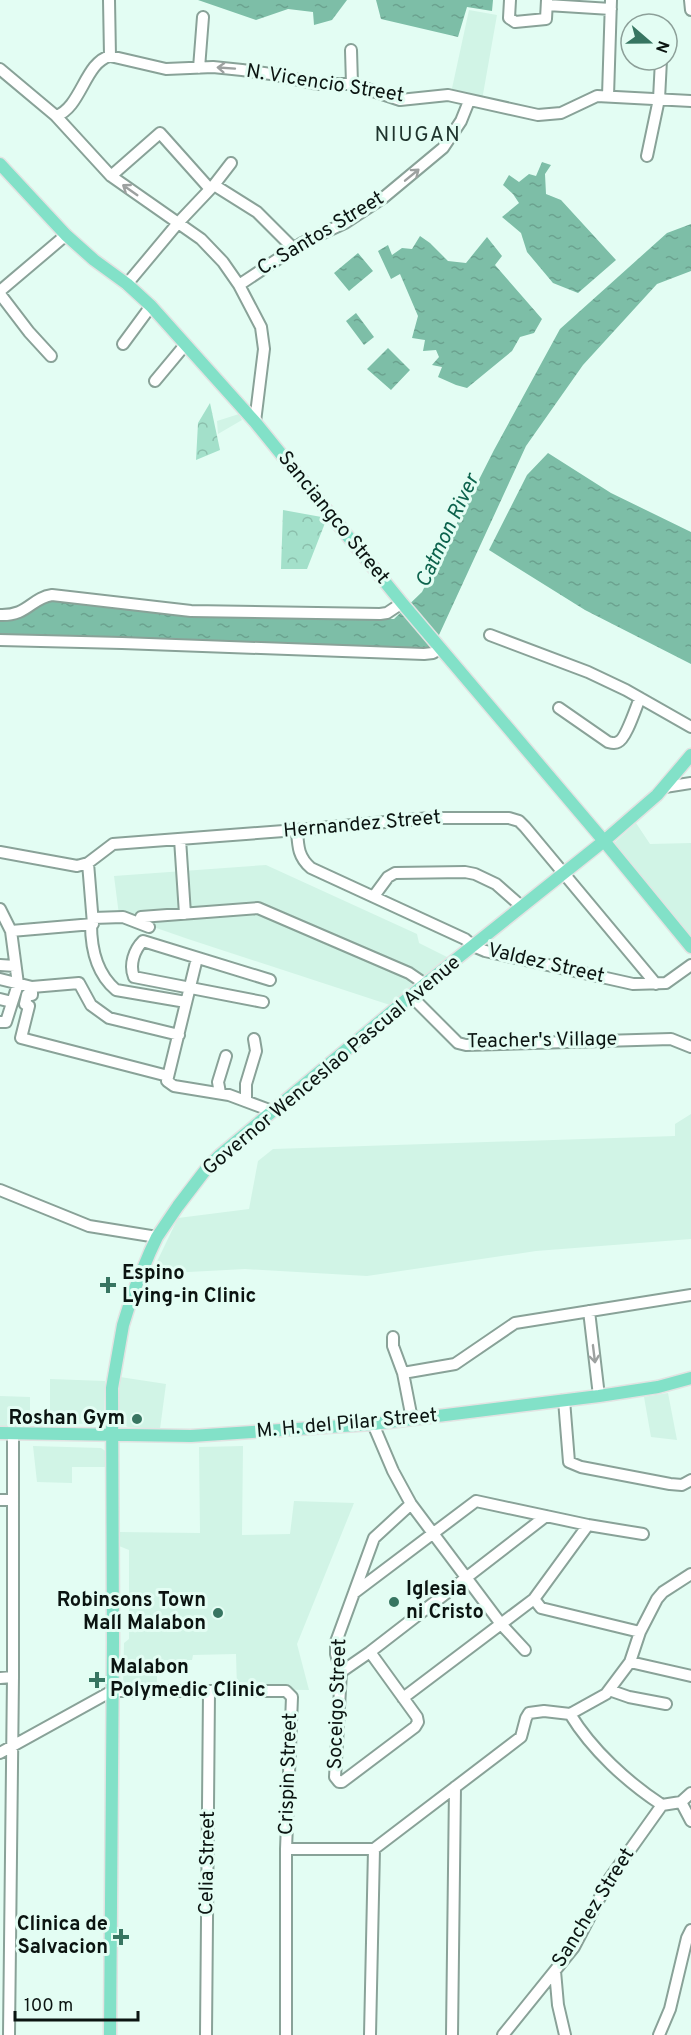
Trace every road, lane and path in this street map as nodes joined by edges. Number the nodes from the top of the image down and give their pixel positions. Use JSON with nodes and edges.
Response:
{"nodes":[{"id":1,"x":109,"y":0,"type":"edge"},
{"id":2,"x":510,"y":0,"type":"edge"},
{"id":3,"x":690,"y":0,"type":"edge"},
{"id":4,"x":547,"y":3,"type":"edge"},
{"id":5,"x":579,"y":4,"type":"edge"},
{"id":6,"x":611,"y":4,"type":"edge"},
{"id":7,"x":691,"y":10,"type":"edge"},
{"id":8,"x":203,"y":17,"type":"dead end"},
{"id":9,"x":351,"y":50,"type":"dead end"},
{"id":10,"x":110,"y":56,"type":"junction"},
{"id":11,"x":199,"y":68,"type":"junction"},
{"id":12,"x":0,"y":69,"type":"edge"},
{"id":13,"x":660,"y":72,"type":"edge"},
{"id":14,"x":352,"y":84,"type":"junction"},
{"id":15,"x":608,"y":96,"type":"junction"},
{"id":16,"x":659,"y":99,"type":"junction"},
{"id":17,"x":469,"y":100,"type":"junction"},
{"id":18,"x":691,"y":101,"type":"edge"},
{"id":19,"x":56,"y":116,"type":"junction"},
{"id":20,"x":647,"y":156,"type":"dead end"},
{"id":21,"x":0,"y":164,"type":"edge"},
{"id":22,"x":231,"y":164,"type":"dead end"},
{"id":23,"x":111,"y":176,"type":"junction"},
{"id":24,"x":212,"y":187,"type":"junction"},
{"id":25,"x":178,"y":223,"type":"junction"},
{"id":26,"x":66,"y":235,"type":"junction"},
{"id":27,"x":294,"y":249,"type":"junction"},
{"id":28,"x":127,"y":284,"type":"junction"},
{"id":29,"x":239,"y":285,"type":"junction"},
{"id":30,"x":0,"y":293,"type":"edge"},
{"id":31,"x":151,"y":306,"type":"junction"},
{"id":32,"x":123,"y":344,"type":"dead end"},
{"id":33,"x":185,"y":345,"type":"junction"},
{"id":34,"x":51,"y":356,"type":"dead end"},
{"id":35,"x":155,"y":381,"type":"dead end"},
{"id":36,"x":255,"y":422,"type":"junction"},
{"id":37,"x":404,"y":605,"type":"junction"},
{"id":38,"x":0,"y":615,"type":"edge"},
{"id":39,"x":490,"y":635,"type":"dead end"},
{"id":40,"x":0,"y":640,"type":"edge"},
{"id":41,"x":437,"y":644,"type":"junction"},
{"id":42,"x":640,"y":698,"type":"junction"},
{"id":43,"x":559,"y":708,"type":"dead end"},
{"id":44,"x":691,"y":727,"type":"edge"},
{"id":45,"x":691,"y":755,"type":"edge"},
{"id":46,"x":691,"y":783,"type":"edge"},
{"id":47,"x":665,"y":787,"type":"junction"},
{"id":48,"x":297,"y":830,"type":"junction"},
{"id":49,"x":180,"y":839,"type":"junction"},
{"id":50,"x":604,"y":841,"type":"junction"},
{"id":51,"x":0,"y":852,"type":"edge"},
{"id":52,"x":88,"y":863,"type":"junction"},
{"id":53,"x":565,"y":873,"type":"junction"},
{"id":54,"x":374,"y":896,"type":"junction"},
{"id":55,"x":521,"y":906,"type":"junction"},
{"id":56,"x":0,"y":909,"type":"edge"},
{"id":57,"x":185,"y":914,"type":"junction"},
{"id":58,"x":141,"y":918,"type":"dead end"},
{"id":59,"x":92,"y":921,"type":"junction"},
{"id":60,"x":149,"y":927,"type":"dead end"},
{"id":61,"x":11,"y":931,"type":"junction"},
{"id":62,"x":473,"y":946,"type":"junction"},
{"id":63,"x":691,"y":947,"type":"edge"},
{"id":64,"x":197,"y":958,"type":"junction"},
{"id":65,"x":0,"y":965,"type":"edge"},
{"id":66,"x":691,"y":965,"type":"edge"},
{"id":67,"x":15,"y":966,"type":"junction"},
{"id":68,"x":0,"y":979,"type":"edge"},
{"id":69,"x":270,"y":980,"type":"dead end"},
{"id":70,"x":18,"y":984,"type":"junction"},
{"id":71,"x":425,"y":984,"type":"junction"},
{"id":72,"x":657,"y":984,"type":"junction"},
{"id":73,"x":189,"y":986,"type":"junction"},
{"id":74,"x":32,"y":987,"type":"junction"},
{"id":75,"x":411,"y":996,"type":"junction"},
{"id":76,"x":0,"y":999,"type":"edge"},
{"id":77,"x":12,"y":1002,"type":"junction"},
{"id":78,"x":186,"y":1002,"type":"junction"},
{"id":79,"x":263,"y":1002,"type":"dead end"},
{"id":80,"x":0,"y":1022,"type":"edge"},
{"id":81,"x":179,"y":1035,"type":"junction"},
{"id":82,"x":254,"y":1039,"type":"dead end"},
{"id":83,"x":691,"y":1047,"type":"edge"},
{"id":84,"x":226,"y":1056,"type":"dead end"},
{"id":85,"x":168,"y":1076,"type":"junction"},
{"id":86,"x":220,"y":1093,"type":"junction"},
{"id":87,"x":246,"y":1101,"type":"junction"},
{"id":88,"x":272,"y":1111,"type":"junction"},
{"id":89,"x":0,"y":1190,"type":"edge"},
{"id":90,"x":157,"y":1237,"type":"junction"},
{"id":91,"x":691,"y":1295,"type":"edge"},
{"id":92,"x":589,"y":1311,"type":"junction"},
{"id":93,"x":393,"y":1337,"type":"dead end"},
{"id":94,"x":403,"y":1373,"type":"junction"},
{"id":95,"x":691,"y":1378,"type":"edge"},
{"id":96,"x":599,"y":1396,"type":"junction"},
{"id":97,"x":564,"y":1400,"type":"junction"},
{"id":98,"x":412,"y":1419,"type":"junction"},
{"id":99,"x":373,"y":1424,"type":"junction"},
{"id":100,"x":0,"y":1433,"type":"edge"},
{"id":101,"x":13,"y":1434,"type":"junction"},
{"id":102,"x":112,"y":1434,"type":"junction"},
{"id":103,"x":691,"y":1480,"type":"edge"},
{"id":104,"x":0,"y":1500,"type":"edge"},
{"id":105,"x":13,"y":1500,"type":"junction"},
{"id":106,"x":411,"y":1504,"type":"junction"},
{"id":107,"x":546,"y":1516,"type":"junction"},
{"id":108,"x":588,"y":1526,"type":"junction"},
{"id":109,"x":432,"y":1533,"type":"junction"},
{"id":110,"x":643,"y":1534,"type":"dead end"},
{"id":111,"x":691,"y":1574,"type":"edge"},
{"id":112,"x":467,"y":1578,"type":"junction"},
{"id":113,"x":353,"y":1593,"type":"junction"},
{"id":114,"x":13,"y":1594,"type":"junction"},
{"id":115,"x":0,"y":1595,"type":"edge"},
{"id":116,"x":534,"y":1599,"type":"junction"},
{"id":117,"x":501,"y":1624,"type":"junction"},
{"id":118,"x":640,"y":1632,"type":"junction"},
{"id":119,"x":525,"y":1650,"type":"dead end"},
{"id":120,"x":370,"y":1652,"type":"junction"},
{"id":121,"x":630,"y":1662,"type":"junction"},
{"id":122,"x":341,"y":1672,"type":"junction"},
{"id":123,"x":691,"y":1676,"type":"edge"},
{"id":124,"x":13,"y":1677,"type":"junction"},
{"id":125,"x":0,"y":1678,"type":"edge"},
{"id":126,"x":609,"y":1690,"type":"junction"},
{"id":127,"x":112,"y":1691,"type":"junction"},
{"id":128,"x":209,"y":1692,"type":"junction"},
{"id":129,"x":403,"y":1698,"type":"junction"},
{"id":130,"x":666,"y":1704,"type":"dead end"},
{"id":131,"x":570,"y":1714,"type":"junction"},
{"id":132,"x":12,"y":1746,"type":"junction"},
{"id":133,"x":0,"y":1753,"type":"edge"},
{"id":134,"x":455,"y":1787,"type":"junction"},
{"id":135,"x":691,"y":1793,"type":"edge"},
{"id":136,"x":681,"y":1802,"type":"junction"},
{"id":137,"x":662,"y":1805,"type":"junction"},
{"id":138,"x":691,"y":1821,"type":"edge"},
{"id":139,"x":286,"y":1849,"type":"junction"},
{"id":140,"x":374,"y":1850,"type":"junction"},
{"id":141,"x":691,"y":1930,"type":"edge"},
{"id":142,"x":555,"y":1971,"type":"junction"},
{"id":143,"x":9,"y":2035,"type":"edge"},
{"id":144,"x":110,"y":2035,"type":"edge"},
{"id":145,"x":206,"y":2035,"type":"edge"},
{"id":146,"x":286,"y":2035,"type":"edge"},
{"id":147,"x":370,"y":2035,"type":"edge"},
{"id":148,"x":452,"y":2035,"type":"edge"},
{"id":149,"x":503,"y":2035,"type":"edge"},
{"id":150,"x":565,"y":2035,"type":"edge"},
{"id":151,"x":659,"y":2035,"type":"edge"}],
"edges":[{"from":1,"to":10,"type":"street"},
{"from":2,"to":4,"type":"street"},
{"from":3,"to":7,"type":"street"},
{"from":4,"to":5,"type":"street"},
{"from":5,"to":6,"type":"street"},
{"from":6,"to":15,"type":"street"},
{"from":8,"to":11,"type":"street"},
{"from":9,"to":14,"type":"street"},
{"from":10,"to":11,"type":"street","name":"N. Vicencio Street"},
{"from":10,"to":19,"type":"street"},
{"from":14,"to":11,"type":"street","name":"N. Vicencio Street","one_way":true},
{"from":12,"to":19,"type":"street"},
{"from":13,"to":16,"type":"street"},
{"from":14,"to":17,"type":"street","name":"N. Vicencio Street"},
{"from":15,"to":16,"type":"street","name":"N. Vicencio Street"},
{"from":15,"to":17,"type":"street","name":"N. Vicencio Street"},
{"from":16,"to":18,"type":"street","name":"N. Vicencio Street"},
{"from":16,"to":20,"type":"street"},
{"from":27,"to":17,"type":"street","name":"C. Santos Street","one_way":true},
{"from":19,"to":23,"type":"street"},
{"from":21,"to":26,"type":"main road","name":"Sanciangco Street"},
{"from":22,"to":24,"type":"street"},
{"from":23,"to":24,"type":"street"},
{"from":25,"to":23,"type":"street","one_way":true},
{"from":24,"to":25,"type":"street"},
{"from":24,"to":27,"type":"street"},
{"from":25,"to":28,"type":"street"},
{"from":25,"to":29,"type":"street"},
{"from":26,"to":28,"type":"main road","name":"Sanciangco Street"},
{"from":26,"to":30,"type":"street"},
{"from":27,"to":29,"type":"street","name":"C. Santos Street"},
{"from":28,"to":31,"type":"main road","name":"Sanciangco Street"},
{"from":29,"to":36,"type":"street"},
{"from":30,"to":34,"type":"street"},
{"from":31,"to":32,"type":"street"},
{"from":31,"to":33,"type":"main road","name":"Sanciangco Street"},
{"from":33,"to":35,"type":"street"},
{"from":33,"to":36,"type":"main road","name":"Sanciangco Street"},
{"from":36,"to":37,"type":"main road","name":"Sanciangco Street"},
{"from":37,"to":38,"type":"street"},
{"from":37,"to":41,"type":"main road","name":"Sanciangco Street"},
{"from":39,"to":42,"type":"street"},
{"from":40,"to":41,"type":"street"},
{"from":41,"to":50,"type":"main road","name":"Sanciangco Street"},
{"from":42,"to":43,"type":"street"},
{"from":42,"to":44,"type":"street"},
{"from":45,"to":47,"type":"main road","name":"Governor Wenceslao Pascual Avenue"},
{"from":46,"to":47,"type":"street"},
{"from":47,"to":50,"type":"main road","name":"Governor Wenceslao Pascual Avenue"},
{"from":48,"to":49,"type":"street","name":"Hernandez Street"},
{"from":48,"to":53,"type":"street","name":"Hernandez Street"},
{"from":48,"to":54,"type":"street","name":"Valdez Street"},
{"from":49,"to":52,"type":"street","name":"Hernandez Street"},
{"from":49,"to":57,"type":"street"},
{"from":50,"to":53,"type":"main road","name":"Governor Wenceslao Pascual Avenue"},
{"from":50,"to":63,"type":"main road","name":"Sanciangco Street"},
{"from":51,"to":52,"type":"street"},
{"from":52,"to":59,"type":"street"},
{"from":53,"to":55,"type":"main road","name":"Governor Wenceslao Pascual Avenue"},
{"from":53,"to":72,"type":"street","name":"Hernandez Street"},
{"from":54,"to":55,"type":"street"},
{"from":54,"to":62,"type":"street","name":"Valdez Street"},
{"from":55,"to":62,"type":"main road","name":"Governor Wenceslao Pascual Avenue"},
{"from":56,"to":61,"type":"street"},
{"from":57,"to":58,"type":"street"},
{"from":57,"to":71,"type":"street"},
{"from":59,"to":60,"type":"street"},
{"from":59,"to":61,"type":"street"},
{"from":59,"to":78,"type":"street"},
{"from":61,"to":67,"type":"street"},
{"from":62,"to":71,"type":"main road","name":"Governor Wenceslao Pascual Avenue"},
{"from":62,"to":72,"type":"street","name":"Valdez Street"},
{"from":64,"to":69,"type":"street"},
{"from":64,"to":73,"type":"street"},
{"from":64,"to":73,"type":"street"},
{"from":65,"to":67,"type":"street"},
{"from":66,"to":72,"type":"street","name":"Valdez Street"},
{"from":67,"to":70,"type":"street"},
{"from":68,"to":70,"type":"street"},
{"from":70,"to":74,"type":"street"},
{"from":70,"to":77,"type":"street"},
{"from":71,"to":75,"type":"main road","name":"Governor Wenceslao Pascual Avenue"},
{"from":73,"to":78,"type":"street"},
{"from":73,"to":79,"type":"street"},
{"from":74,"to":81,"type":"street"},
{"from":74,"to":85,"type":"street"},
{"from":75,"to":83,"type":"street","name":"Teacher's Village"},
{"from":75,"to":88,"type":"main road","name":"Governor Wenceslao Pascual Avenue"},
{"from":76,"to":77,"type":"street"},
{"from":77,"to":80,"type":"street"},
{"from":78,"to":81,"type":"street"},
{"from":81,"to":85,"type":"street"},
{"from":82,"to":87,"type":"street"},
{"from":84,"to":86,"type":"street"},
{"from":85,"to":86,"type":"street"},
{"from":86,"to":87,"type":"street"},
{"from":87,"to":88,"type":"street"},
{"from":88,"to":90,"type":"main road","name":"Governor Wenceslao Pascual Avenue"},
{"from":89,"to":90,"type":"street"},
{"from":90,"to":102,"type":"main road","name":"Governor Wenceslao Pascual Avenue"},
{"from":91,"to":92,"type":"street"},
{"from":92,"to":94,"type":"street"},
{"from":92,"to":96,"type":"street","one_way":true},
{"from":93,"to":94,"type":"street"},
{"from":94,"to":98,"type":"street"},
{"from":95,"to":96,"type":"main road","name":"M. H. del Pilar Street"},
{"from":96,"to":97,"type":"main road","name":"M. H. del Pilar Street"},
{"from":97,"to":98,"type":"main road","name":"M. H. del Pilar Street"},
{"from":97,"to":103,"type":"street"},
{"from":98,"to":99,"type":"main road","name":"M. H. del Pilar Street"},
{"from":99,"to":102,"type":"main road","name":"M. H. del Pilar Street"},
{"from":99,"to":106,"type":"street"},
{"from":100,"to":101,"type":"main road","name":"M. H. del Pilar Street"},
{"from":101,"to":102,"type":"main road","name":"M. H. del Pilar Street"},
{"from":101,"to":105,"type":"street"},
{"from":102,"to":127,"type":"main road","name":"Governor Wenceslao Pascual Avenue"},
{"from":104,"to":105,"type":"street"},
{"from":105,"to":114,"type":"street"},
{"from":106,"to":109,"type":"street"},
{"from":106,"to":113,"type":"street","name":"Soceigo Street"},
{"from":107,"to":108,"type":"street"},
{"from":107,"to":109,"type":"street"},
{"from":107,"to":112,"type":"street"},
{"from":108,"to":110,"type":"street"},
{"from":108,"to":116,"type":"street"},
{"from":109,"to":112,"type":"street"},
{"from":109,"to":113,"type":"street"},
{"from":111,"to":118,"type":"street"},
{"from":112,"to":117,"type":"street"},
{"from":112,"to":120,"type":"street"},
{"from":113,"to":122,"type":"street","name":"Soceigo Street"},
{"from":114,"to":115,"type":"street"},
{"from":114,"to":124,"type":"street"},
{"from":116,"to":117,"type":"street"},
{"from":116,"to":118,"type":"street"},
{"from":117,"to":119,"type":"street"},
{"from":117,"to":129,"type":"street"},
{"from":118,"to":121,"type":"street"},
{"from":120,"to":122,"type":"street"},
{"from":120,"to":129,"type":"street"},
{"from":121,"to":123,"type":"street"},
{"from":121,"to":126,"type":"street"},
{"from":122,"to":129,"type":"street","name":"Soceigo Street"},
{"from":124,"to":125,"type":"street"},
{"from":124,"to":132,"type":"street"},
{"from":126,"to":130,"type":"street"},
{"from":126,"to":131,"type":"street"},
{"from":127,"to":128,"type":"street","name":"Crispin Street"},
{"from":127,"to":132,"type":"street"},
{"from":127,"to":144,"type":"main road","name":"Governor Wenceslao Pascual Avenue"},
{"from":128,"to":139,"type":"street","name":"Crispin Street"},
{"from":128,"to":145,"type":"street","name":"Celia Street"},
{"from":131,"to":134,"type":"street"},
{"from":131,"to":137,"type":"street"},
{"from":132,"to":133,"type":"street"},
{"from":132,"to":143,"type":"street"},
{"from":134,"to":140,"type":"street"},
{"from":134,"to":148,"type":"street"},
{"from":135,"to":136,"type":"street"},
{"from":136,"to":137,"type":"street"},
{"from":136,"to":138,"type":"street"},
{"from":137,"to":142,"type":"street","name":"Sanchez Street"},
{"from":139,"to":140,"type":"street"},
{"from":139,"to":146,"type":"street","name":"Crispin Street"},
{"from":140,"to":147,"type":"street"},
{"from":141,"to":151,"type":"street"},
{"from":142,"to":149,"type":"street","name":"Sanchez Street"},
{"from":142,"to":150,"type":"street"}]}
